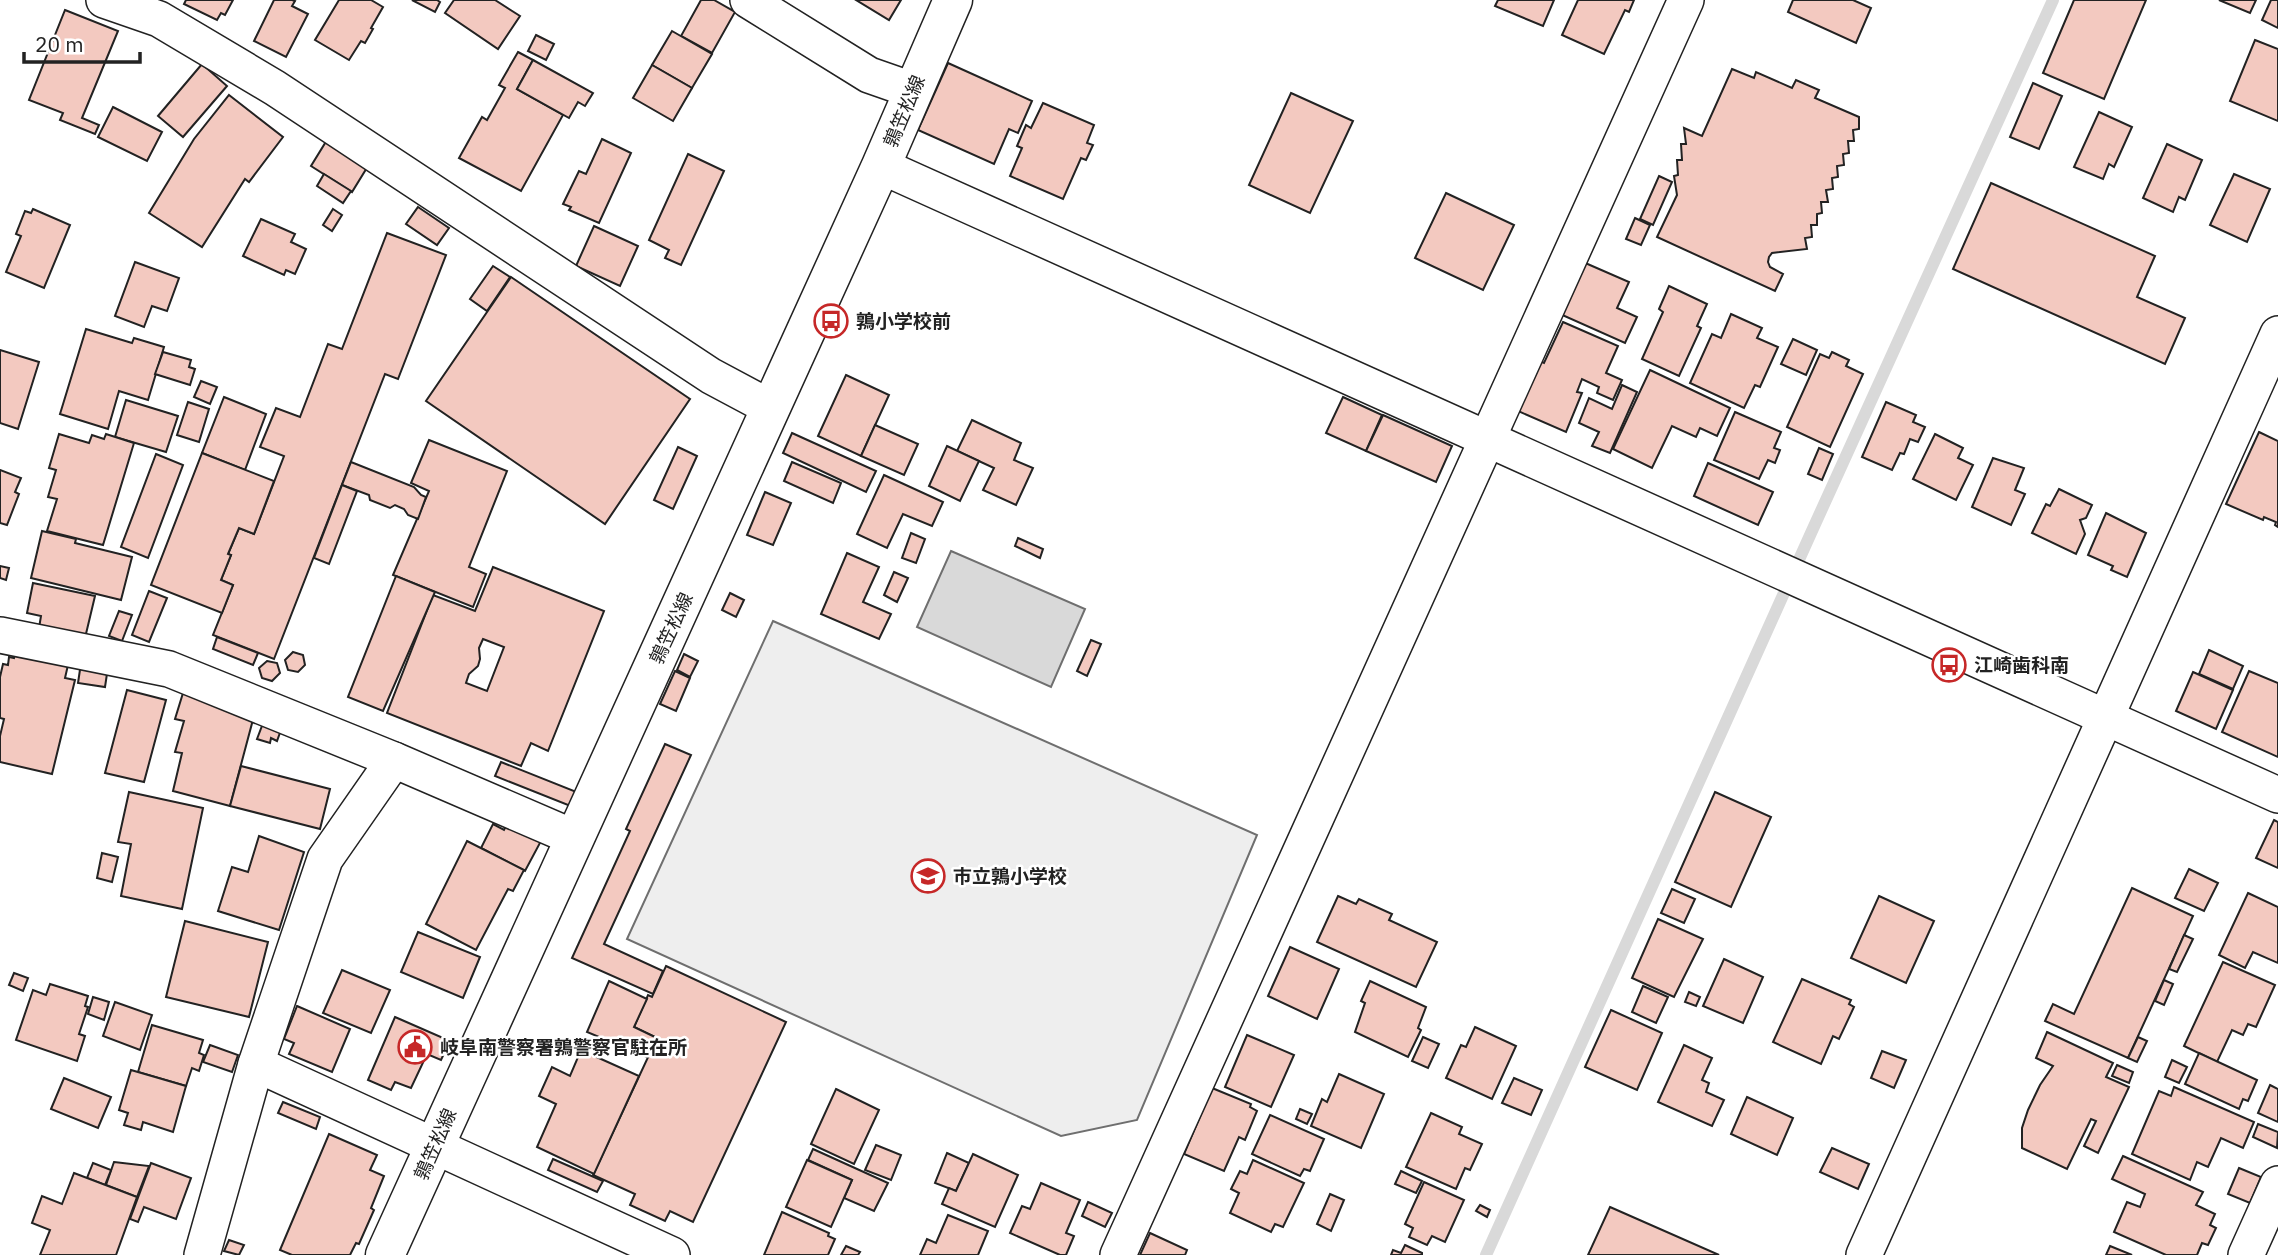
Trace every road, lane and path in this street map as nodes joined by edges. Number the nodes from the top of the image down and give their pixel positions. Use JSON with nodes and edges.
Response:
{"nodes":[{"id":1,"x":104,"y":0,"type":"edge"},
{"id":2,"x":748,"y":0,"type":"edge"},
{"id":3,"x":953,"y":0,"type":"edge"},
{"id":4,"x":1686,"y":0,"type":"edge"},
{"id":5,"x":912,"y":90,"type":"junction"},
{"id":6,"x":881,"y":166,"type":"junction"},
{"id":7,"x":2278,"y":334,"type":"edge"},
{"id":8,"x":771,"y":408,"type":"junction"},
{"id":9,"x":1487,"y":437,"type":"junction"},
{"id":10,"x":0,"y":635,"type":"edge"},
{"id":11,"x":2105,"y":716,"type":"junction"},
{"id":12,"x":394,"y":760,"type":"junction"},
{"id":13,"x":2278,"y":795,"type":"edge"},
{"id":14,"x":575,"y":838,"type":"junction"},
{"id":15,"x":256,"y":1064,"type":"junction"},
{"id":16,"x":433,"y":1146,"type":"junction"},
{"id":17,"x":2278,"y":1184,"type":"edge"},
{"id":18,"x":202,"y":1255,"type":"edge"},
{"id":19,"x":385,"y":1255,"type":"edge"},
{"id":20,"x":671,"y":1255,"type":"edge"},
{"id":21,"x":1118,"y":1255,"type":"edge"},
{"id":22,"x":1864,"y":1255,"type":"edge"},
{"id":23,"x":2246,"y":1255,"type":"edge"}],
"edges":[{"from":1,"to":8,"type":"street"},
{"from":2,"to":5,"type":"street"},
{"from":3,"to":5,"type":"main road","name":"鶉笠松線"},
{"from":4,"to":9,"type":"street"},
{"from":5,"to":6,"type":"main road","name":"鶉笠松線"},
{"from":6,"to":8,"type":"main road","name":"鶉笠松線"},
{"from":6,"to":9,"type":"street"},
{"from":7,"to":11,"type":"street"},
{"from":8,"to":14,"type":"main road","name":"鶉笠松線"},
{"from":9,"to":11,"type":"street"},
{"from":9,"to":21,"type":"street"},
{"from":10,"to":12,"type":"street"},
{"from":11,"to":13,"type":"street"},
{"from":11,"to":22,"type":"street"},
{"from":12,"to":14,"type":"street"},
{"from":12,"to":15,"type":"street"},
{"from":14,"to":16,"type":"main road","name":"鶉笠松線"},
{"from":15,"to":16,"type":"street"},
{"from":15,"to":18,"type":"street"},
{"from":16,"to":19,"type":"main road","name":"鶉笠松線"},
{"from":16,"to":20,"type":"street"},
{"from":17,"to":23,"type":"street"}]}
